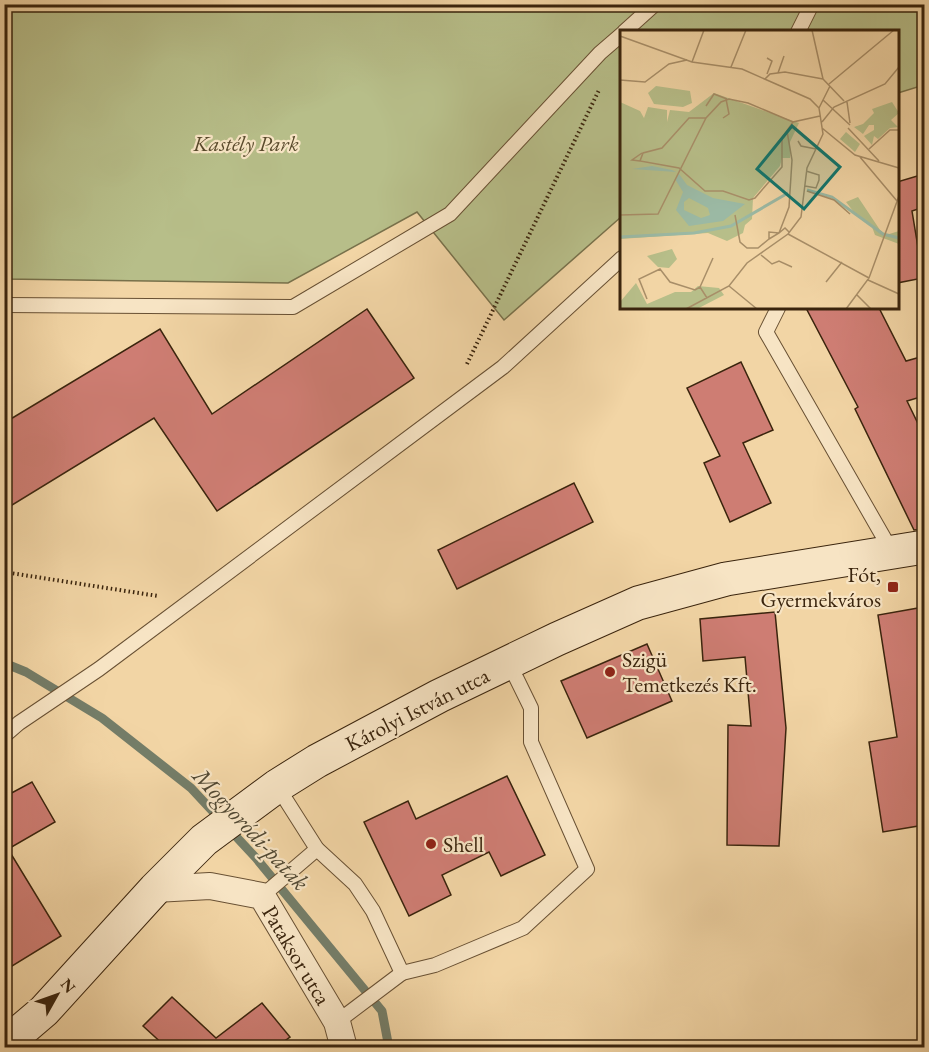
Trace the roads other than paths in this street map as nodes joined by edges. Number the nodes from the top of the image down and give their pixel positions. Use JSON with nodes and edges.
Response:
{"nodes":[{"id":1,"x":655,"y":4,"type":"edge"},
{"id":2,"x":812,"y":4,"type":"edge"},
{"id":3,"x":626,"y":30,"type":"edge"},
{"id":4,"x":799,"y":30,"type":"edge"},
{"id":5,"x":620,"y":36,"type":"edge"},
{"id":6,"x":620,"y":259,"type":"edge"},
{"id":7,"x":4,"y":305,"type":"edge"},
{"id":8,"x":778,"y":309,"type":"edge"},
{"id":9,"x":924,"y":547,"type":"edge"},
{"id":10,"x":891,"y":552,"type":"junction"},
{"id":11,"x":509,"y":663,"type":"junction"},
{"id":12,"x":4,"y":736,"type":"edge"},
{"id":13,"x":277,"y":786,"type":"junction"},
{"id":14,"x":316,"y":849,"type":"junction"},
{"id":15,"x":155,"y":889,"type":"junction"},
{"id":16,"x":266,"y":893,"type":"junction"},
{"id":17,"x":402,"y":973,"type":"junction"},
{"id":18,"x":346,"y":1016,"type":"junction"},
{"id":19,"x":4,"y":1045,"type":"edge"},
{"id":20,"x":345,"y":1047,"type":"edge"}],
"edges":[{"from":1,"to":3,"type":"lane"},
{"from":2,"to":4,"type":"lane"},
{"from":5,"to":7,"type":"lane"},
{"from":6,"to":12,"type":"lane"},
{"from":8,"to":10,"type":"lane"},
{"from":9,"to":10,"type":"main road","name":"Károlyi István utca"},
{"from":10,"to":11,"type":"main road","name":"Károlyi István utca"},
{"from":11,"to":13,"type":"main road","name":"Károlyi István utca"},
{"from":11,"to":17,"type":"lane"},
{"from":13,"to":14,"type":"lane"},
{"from":13,"to":15,"type":"main road","name":"Károlyi István utca"},
{"from":14,"to":16,"type":"lane"},
{"from":14,"to":17,"type":"lane"},
{"from":15,"to":16,"type":"street","name":"Pataksor utca"},
{"from":15,"to":19,"type":"main road","name":"Károlyi István utca"},
{"from":16,"to":18,"type":"street","name":"Pataksor utca"},
{"from":17,"to":18,"type":"lane"},
{"from":18,"to":20,"type":"street","name":"Pataksor utca"}]}
